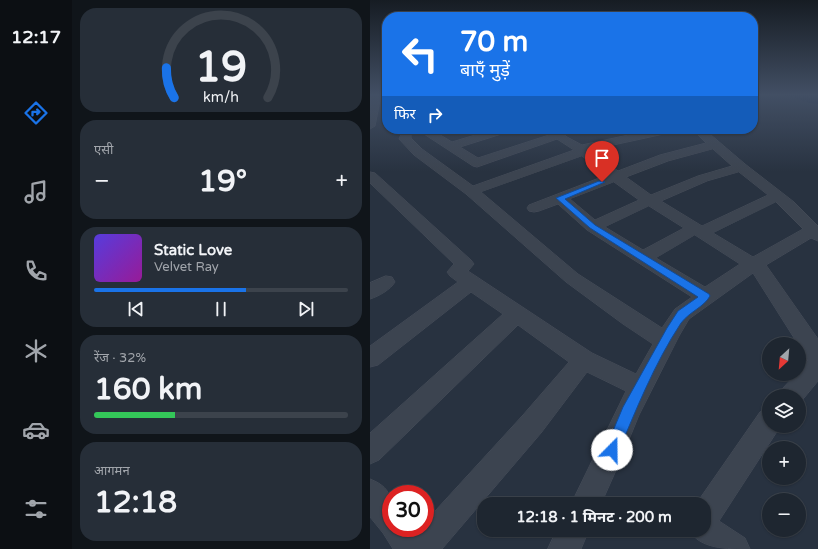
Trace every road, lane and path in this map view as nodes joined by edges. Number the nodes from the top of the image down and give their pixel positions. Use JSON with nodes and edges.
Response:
{"nodes":[{"id":1,"x":419,"y":134,"type":"edge"},
{"id":2,"x":426,"y":134,"type":"edge"},
{"id":3,"x":490,"y":134,"type":"edge"},
{"id":4,"x":551,"y":134,"type":"edge"},
{"id":5,"x":559,"y":134,"type":"edge"},
{"id":6,"x":614,"y":134,"type":"edge"},
{"id":7,"x":648,"y":134,"type":"edge"},
{"id":8,"x":703,"y":134,"type":"edge"},
{"id":9,"x":623,"y":139,"type":"junction"},
{"id":10,"x":716,"y":144,"type":"junction"},
{"id":11,"x":450,"y":146,"type":"junction"},
{"id":12,"x":582,"y":150,"type":"junction"},
{"id":13,"x":741,"y":167,"type":"junction"},
{"id":14,"x":616,"y":177,"type":"junction"},
{"id":15,"x":373,"y":184,"type":"edge"},
{"id":16,"x":471,"y":191,"type":"junction"},
{"id":17,"x":777,"y":196,"type":"junction"},
{"id":18,"x":560,"y":198,"type":"junction"},
{"id":19,"x":651,"y":201,"type":"junction"},
{"id":20,"x":534,"y":208,"type":"dead end"},
{"id":21,"x":593,"y":226,"type":"junction"},
{"id":22,"x":699,"y":230,"type":"junction"},
{"id":23,"x":816,"y":233,"type":"edge"},
{"id":24,"x":643,"y":258,"type":"junction"},
{"id":25,"x":754,"y":264,"type":"junction"},
{"id":26,"x":386,"y":282,"type":"dead end"},
{"id":27,"x":470,"y":283,"type":"junction"},
{"id":28,"x":370,"y":292,"type":"edge"},
{"id":29,"x":705,"y":296,"type":"junction"},
{"id":30,"x":516,"y":314,"type":"junction"},
{"id":31,"x":665,"y":341,"type":"junction"},
{"id":32,"x":818,"y":357,"type":"edge"},
{"id":33,"x":370,"y":358,"type":"edge"},
{"id":34,"x":584,"y":360,"type":"junction"},
{"id":35,"x":818,"y":365,"type":"edge"},
{"id":36,"x":640,"y":386,"type":"junction"},
{"id":37,"x":797,"y":389,"type":"edge"},
{"id":38,"x":762,"y":431,"type":"edge"},
{"id":39,"x":370,"y":451,"type":"edge"},
{"id":40,"x":370,"y":493,"type":"edge"},
{"id":41,"x":589,"y":497,"type":"edge"},
{"id":42,"x":711,"y":508,"type":"edge"},
{"id":43,"x":382,"y":509,"type":"edge"},
{"id":44,"x":711,"y":534,"type":"edge"},
{"id":45,"x":403,"y":537,"type":"edge"},
{"id":46,"x":570,"y":537,"type":"edge"},
{"id":47,"x":412,"y":549,"type":"edge"},
{"id":48,"x":421,"y":549,"type":"edge"},
{"id":49,"x":564,"y":549,"type":"edge"},
{"id":50,"x":734,"y":549,"type":"edge"}],
"edges":[{"from":1,"to":16,"type":"street"},
{"from":2,"to":11,"type":"street"},
{"from":3,"to":11,"type":"street"},
{"from":4,"to":11,"type":"street"},
{"from":5,"to":12,"type":"street"},
{"from":6,"to":9,"type":"street"},
{"from":7,"to":9,"type":"street"},
{"from":8,"to":10,"type":"street"},
{"from":9,"to":12,"type":"street"},
{"from":10,"to":13,"type":"street"},
{"from":10,"to":14,"type":"street"},
{"from":12,"to":14,"type":"street"},
{"from":12,"to":16,"type":"street"},
{"from":13,"to":17,"type":"street"},
{"from":13,"to":19,"type":"street"},
{"from":14,"to":18,"type":"street"},
{"from":14,"to":19,"type":"street"},
{"from":15,"to":27,"type":"street"},
{"from":16,"to":31,"type":"street"},
{"from":17,"to":22,"type":"street"},
{"from":17,"to":23,"type":"street"},
{"from":18,"to":20,"type":"street"},
{"from":18,"to":21,"type":"street"},
{"from":19,"to":21,"type":"street"},
{"from":19,"to":22,"type":"street"},
{"from":21,"to":24,"type":"street"},
{"from":22,"to":24,"type":"street"},
{"from":22,"to":25,"type":"street"},
{"from":23,"to":25,"type":"street"},
{"from":24,"to":29,"type":"street"},
{"from":25,"to":29,"type":"street"},
{"from":25,"to":32,"type":"street"},
{"from":26,"to":28,"type":"street"},
{"from":27,"to":30,"type":"street"},
{"from":27,"to":33,"type":"street"},
{"from":29,"to":31,"type":"street"},
{"from":30,"to":34,"type":"street"},
{"from":30,"to":39,"type":"street"},
{"from":31,"to":36,"type":"street"},
{"from":34,"to":36,"type":"street"},
{"from":34,"to":48,"type":"street"},
{"from":35,"to":37,"type":"street"},
{"from":36,"to":41,"type":"street"},
{"from":38,"to":42,"type":"street"},
{"from":40,"to":43,"type":"street"},
{"from":44,"to":50,"type":"street"},
{"from":45,"to":47,"type":"street"},
{"from":46,"to":49,"type":"street"}]}
